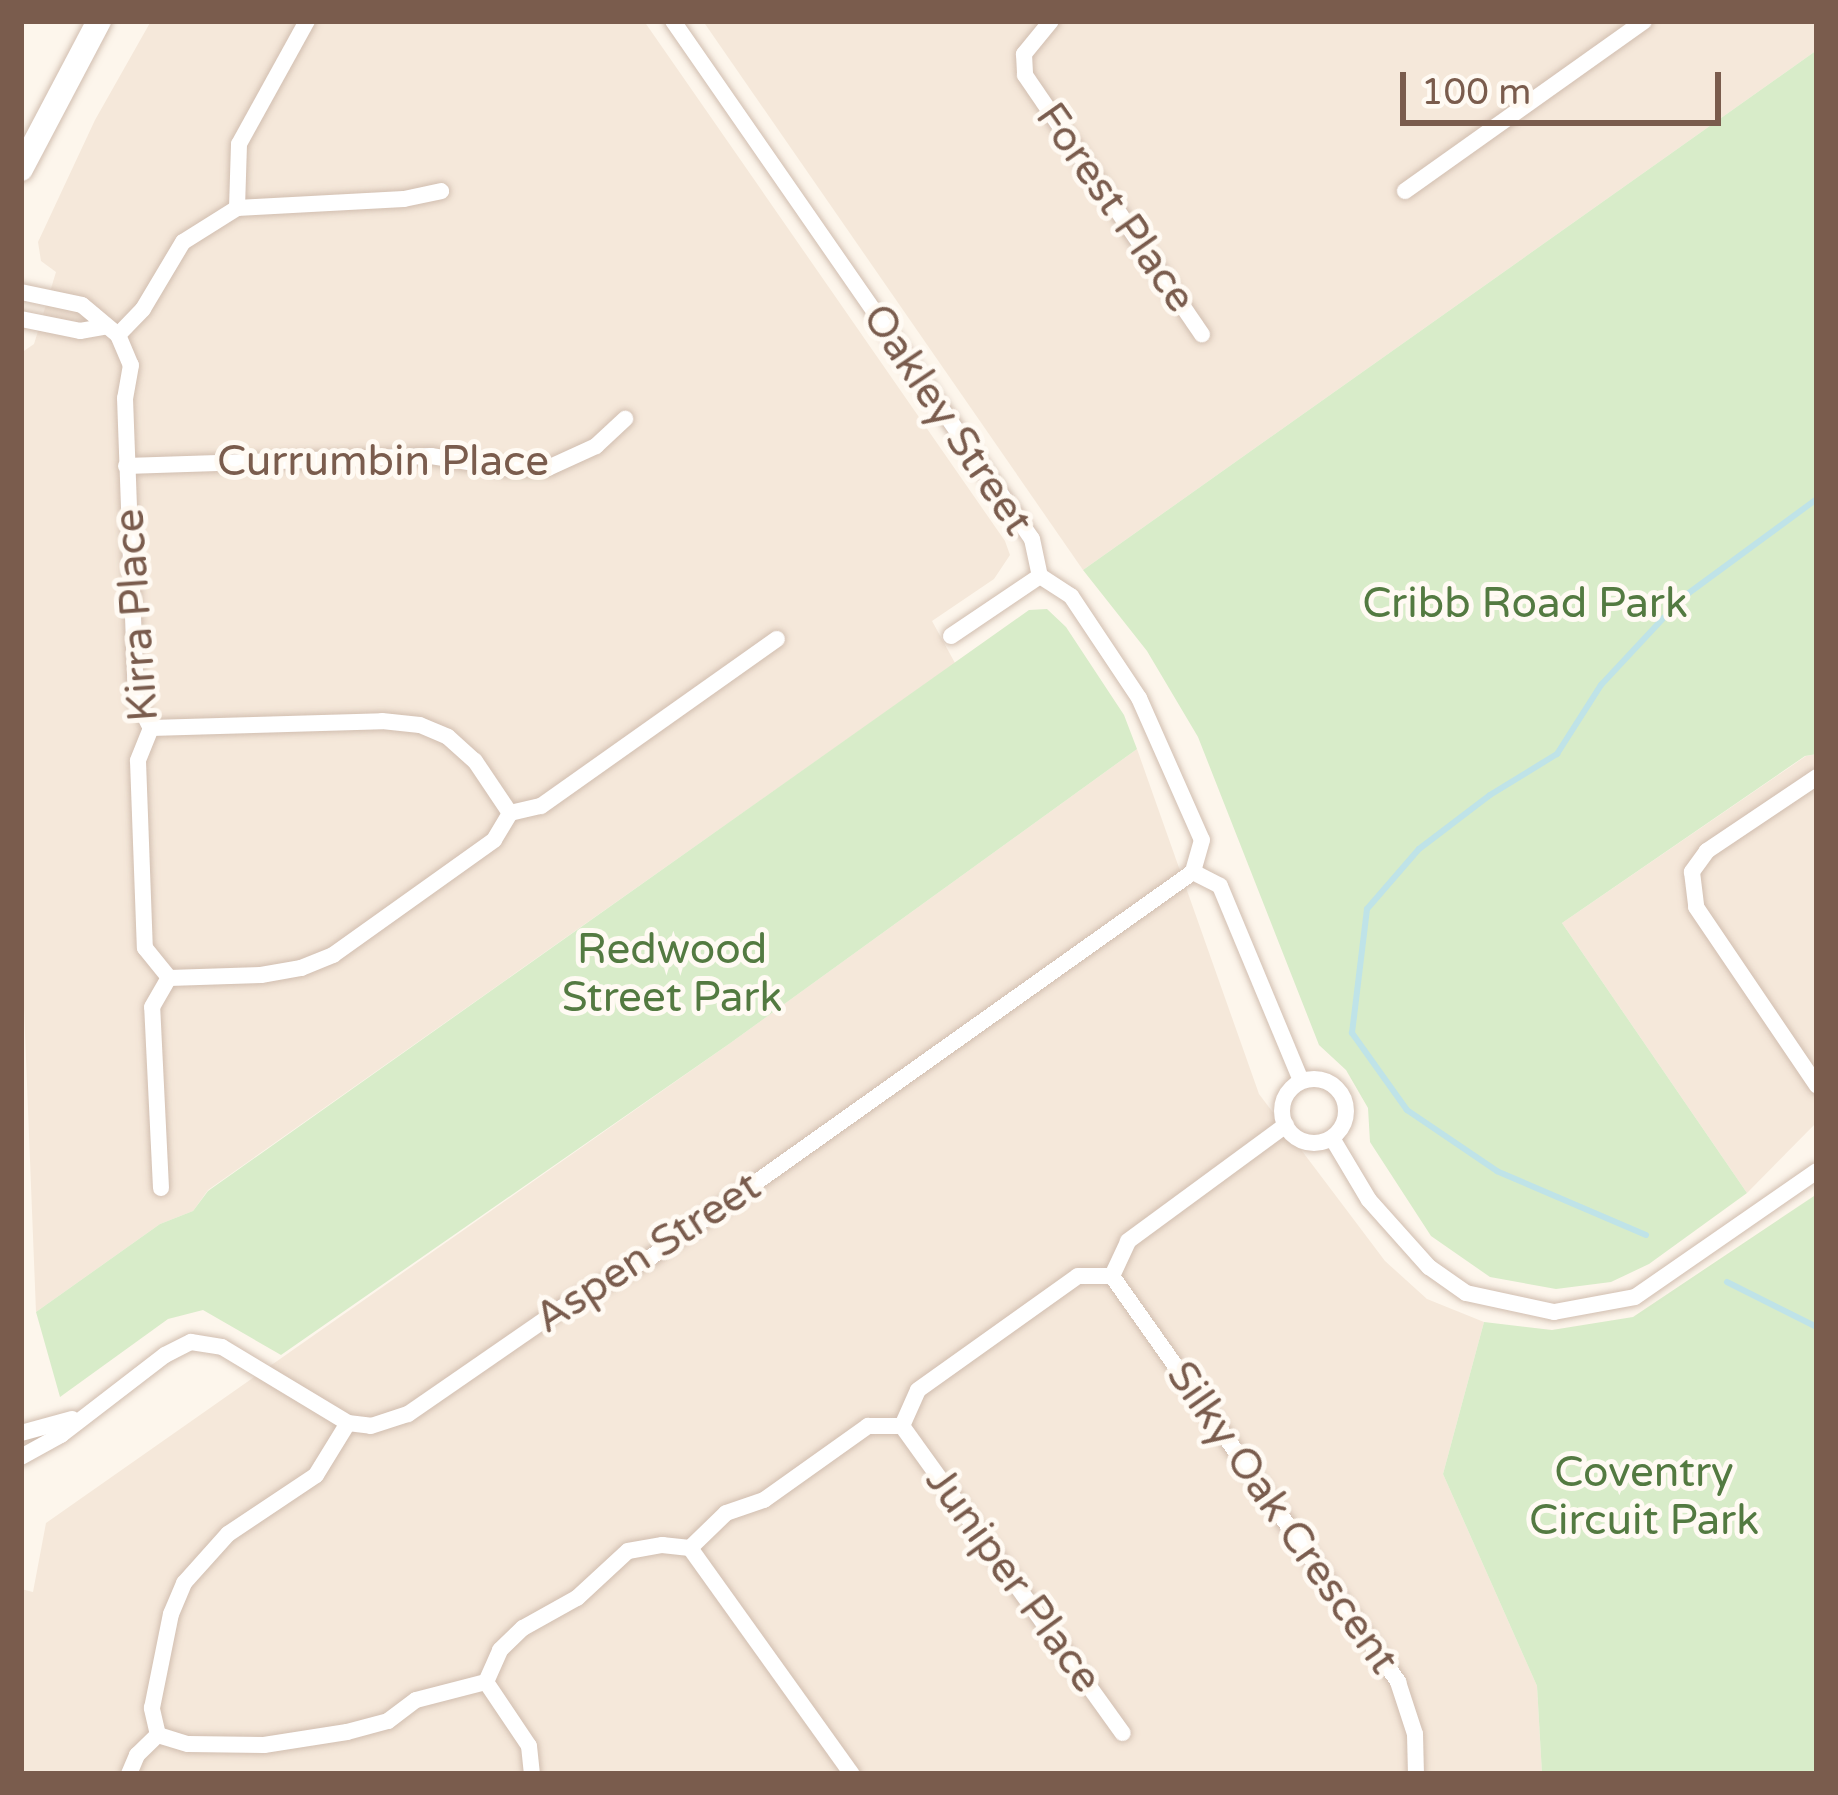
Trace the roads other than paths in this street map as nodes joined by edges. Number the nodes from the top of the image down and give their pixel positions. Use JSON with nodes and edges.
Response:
{"nodes":[{"id":1,"x":99,"y":21,"type":"edge"},
{"id":2,"x":307,"y":21,"type":"edge"},
{"id":3,"x":673,"y":21,"type":"edge"},
{"id":4,"x":1051,"y":21,"type":"edge"},
{"id":5,"x":1644,"y":21,"type":"edge"},
{"id":6,"x":21,"y":169,"type":"edge"},
{"id":7,"x":441,"y":191,"type":"dead end"},
{"id":8,"x":1405,"y":191,"type":"dead end"},
{"id":9,"x":237,"y":208,"type":"junction"},
{"id":10,"x":21,"y":292,"type":"edge"},
{"id":11,"x":21,"y":319,"type":"edge"},
{"id":12,"x":112,"y":331,"type":"junction"},
{"id":13,"x":1202,"y":334,"type":"dead end"},
{"id":14,"x":626,"y":419,"type":"dead end"},
{"id":15,"x":126,"y":466,"type":"junction"},
{"id":16,"x":1040,"y":575,"type":"junction"},
{"id":17,"x":951,"y":636,"type":"dead end"},
{"id":18,"x":777,"y":639,"type":"dead end"},
{"id":19,"x":152,"y":728,"type":"junction"},
{"id":20,"x":1817,"y":777,"type":"edge"},
{"id":21,"x":511,"y":814,"type":"junction"},
{"id":22,"x":1193,"y":872,"type":"junction"},
{"id":23,"x":169,"y":978,"type":"junction"},
{"id":24,"x":1301,"y":1081,"type":"junction"},
{"id":25,"x":1817,"y":1086,"type":"edge"},
{"id":26,"x":1286,"y":1125,"type":"junction"},
{"id":27,"x":1332,"y":1138,"type":"junction"},
{"id":28,"x":1817,"y":1171,"type":"edge"},
{"id":29,"x":161,"y":1188,"type":"dead end"},
{"id":30,"x":1112,"y":1276,"type":"junction"},
{"id":31,"x":79,"y":1417,"type":"junction"},
{"id":32,"x":348,"y":1423,"type":"junction"},
{"id":33,"x":902,"y":1426,"type":"junction"},
{"id":34,"x":21,"y":1433,"type":"edge"},
{"id":35,"x":21,"y":1457,"type":"edge"},
{"id":36,"x":690,"y":1548,"type":"junction"},
{"id":37,"x":487,"y":1682,"type":"junction"},
{"id":38,"x":1123,"y":1733,"type":"dead end"},
{"id":39,"x":158,"y":1735,"type":"junction"},
{"id":40,"x":129,"y":1774,"type":"edge"},
{"id":41,"x":532,"y":1774,"type":"edge"},
{"id":42,"x":852,"y":1774,"type":"edge"},
{"id":43,"x":1416,"y":1774,"type":"edge"}],
"edges":[{"from":1,"to":6,"type":"street"},
{"from":2,"to":9,"type":"street"},
{"from":3,"to":16,"type":"street","name":"Oakley Street"},
{"from":4,"to":13,"type":"street","name":"Forest Place"},
{"from":5,"to":8,"type":"street"},
{"from":7,"to":9,"type":"street"},
{"from":9,"to":12,"type":"street"},
{"from":10,"to":12,"type":"street"},
{"from":11,"to":12,"type":"street"},
{"from":12,"to":15,"type":"street","name":"Kirra Place"},
{"from":14,"to":15,"type":"street","name":"Currumbin Place"},
{"from":15,"to":19,"type":"street","name":"Kirra Place"},
{"from":16,"to":17,"type":"street"},
{"from":16,"to":22,"type":"street","name":"Oakley Street"},
{"from":18,"to":21,"type":"street"},
{"from":19,"to":21,"type":"street"},
{"from":19,"to":23,"type":"street","name":"Kirra Place"},
{"from":20,"to":25,"type":"street"},
{"from":21,"to":23,"type":"street"},
{"from":22,"to":24,"type":"street"},
{"from":22,"to":32,"type":"street","name":"Aspen Street"},
{"from":23,"to":29,"type":"street"},
{"from":24,"to":26,"type":"street"},
{"from":24,"to":27,"type":"street"},
{"from":26,"to":27,"type":"street"},
{"from":26,"to":30,"type":"street"},
{"from":27,"to":28,"type":"street"},
{"from":30,"to":33,"type":"street"},
{"from":30,"to":43,"type":"street","name":"Silky Oak Crescent"},
{"from":31,"to":32,"type":"street"},
{"from":31,"to":34,"type":"street"},
{"from":31,"to":35,"type":"street"},
{"from":32,"to":39,"type":"street"},
{"from":33,"to":36,"type":"street"},
{"from":33,"to":38,"type":"street","name":"Juniper Place"},
{"from":36,"to":37,"type":"street"},
{"from":36,"to":42,"type":"street"},
{"from":37,"to":39,"type":"street"},
{"from":37,"to":41,"type":"street"},
{"from":39,"to":40,"type":"street"}]}
